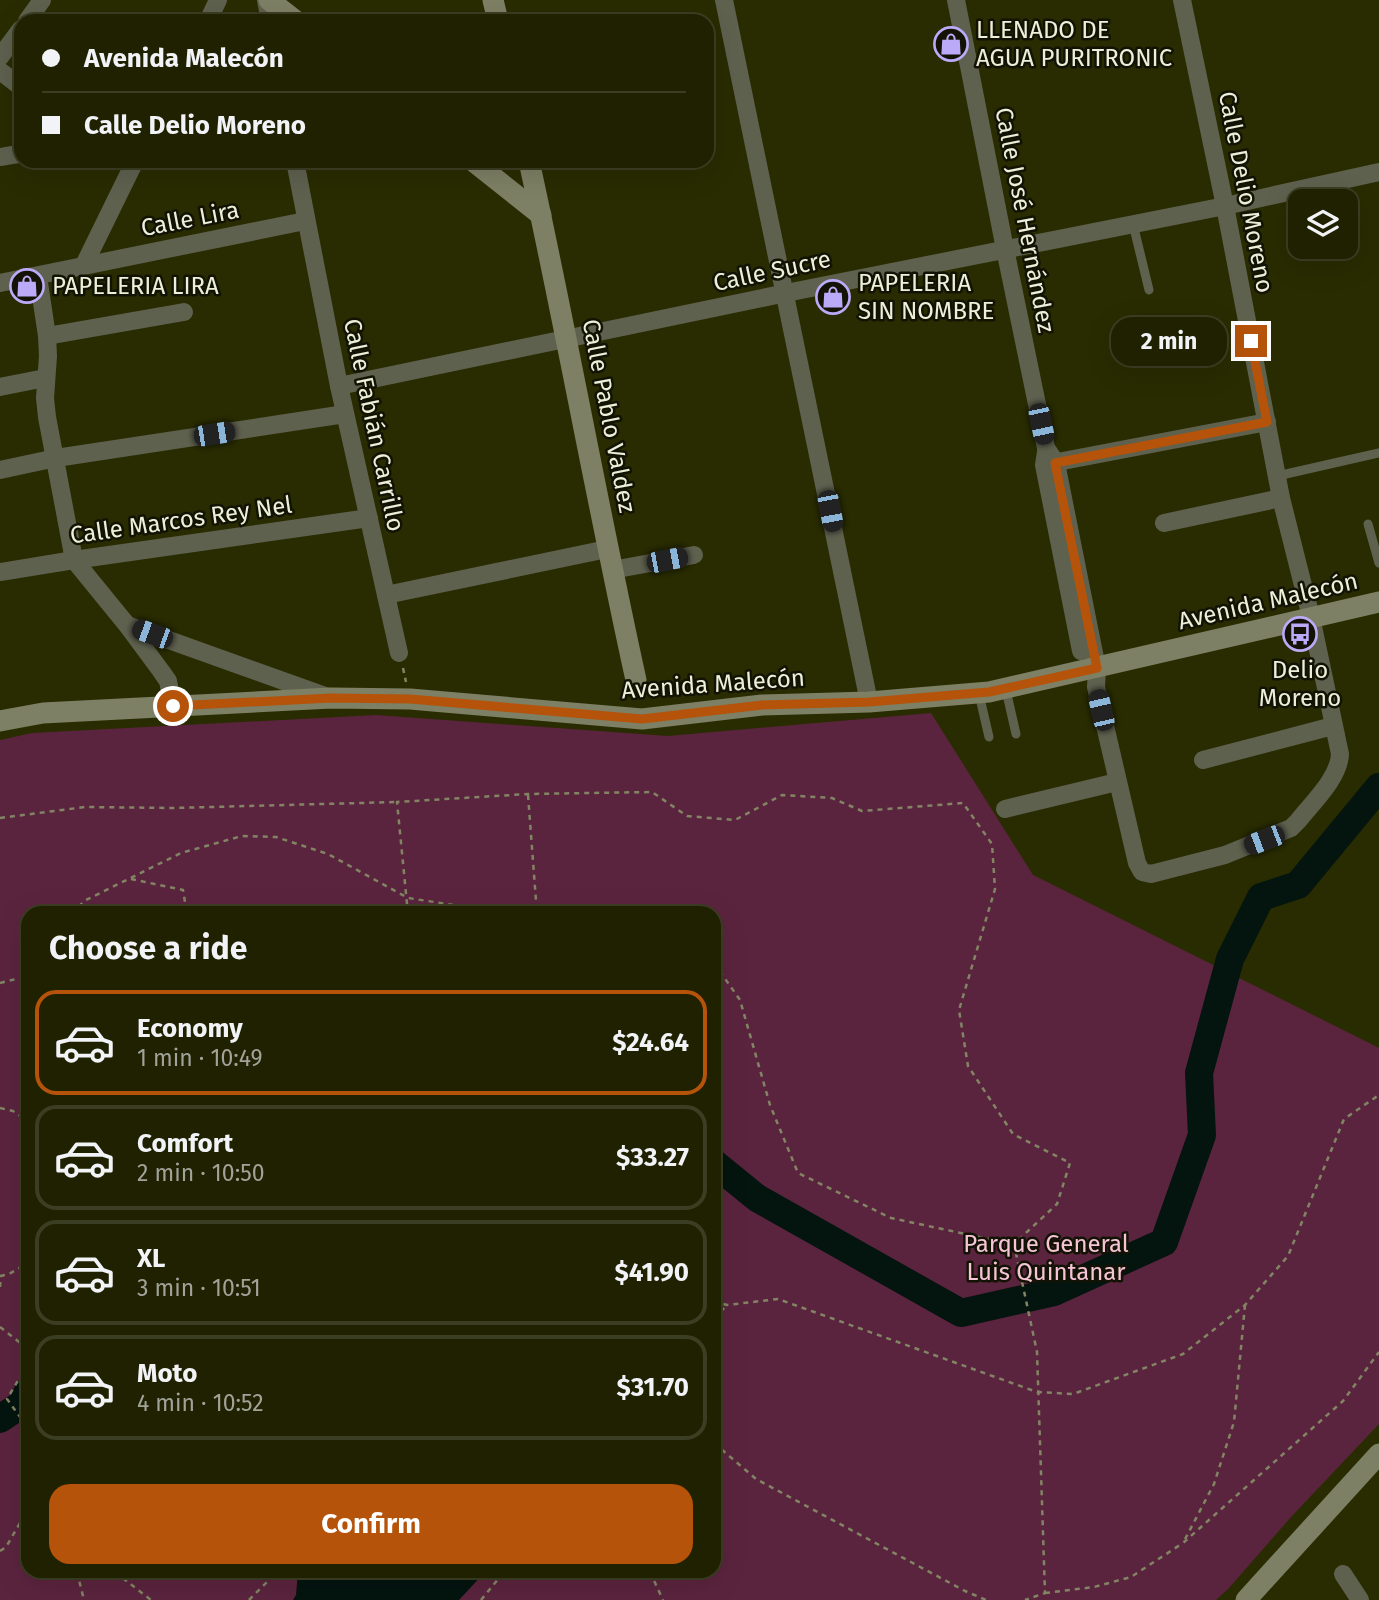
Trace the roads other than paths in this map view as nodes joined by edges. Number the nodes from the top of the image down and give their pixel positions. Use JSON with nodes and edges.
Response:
{"nodes":[{"id":1,"x":43,"y":0,"type":"edge"},
{"id":2,"x":268,"y":0,"type":"edge"},
{"id":3,"x":724,"y":0,"type":"edge"},
{"id":4,"x":956,"y":0,"type":"edge"},
{"id":5,"x":1182,"y":0,"type":"edge"},
{"id":6,"x":32,"y":14,"type":"edge"},
{"id":7,"x":287,"y":14,"type":"edge"},
{"id":8,"x":14,"y":38,"type":"edge"},
{"id":9,"x":0,"y":57,"type":"edge"},
{"id":10,"x":0,"y":71,"type":"edge"},
{"id":11,"x":14,"y":82,"type":"edge"},
{"id":12,"x":128,"y":168,"type":"edge"},
{"id":13,"x":296,"y":168,"type":"edge"},
{"id":14,"x":482,"y":168,"type":"edge"},
{"id":15,"x":531,"y":168,"type":"edge"},
{"id":16,"x":1379,"y":172,"type":"edge"},
{"id":17,"x":1225,"y":206,"type":"junction"},
{"id":18,"x":541,"y":215,"type":"junction"},
{"id":19,"x":305,"y":221,"type":"junction"},
{"id":20,"x":1133,"y":224,"type":"junction"},
{"id":21,"x":1005,"y":249,"type":"junction"},
{"id":22,"x":84,"y":265,"type":"junction"},
{"id":23,"x":38,"y":276,"type":"junction"},
{"id":24,"x":0,"y":283,"type":"edge"},
{"id":25,"x":1149,"y":290,"type":"dead end"},
{"id":26,"x":786,"y":293,"type":"junction"},
{"id":27,"x":184,"y":312,"type":"dead end"},
{"id":28,"x":47,"y":336,"type":"junction"},
{"id":29,"x":567,"y":338,"type":"junction"},
{"id":30,"x":45,"y":379,"type":"junction"},
{"id":31,"x":339,"y":386,"type":"junction"},
{"id":32,"x":0,"y":387,"type":"edge"},
{"id":33,"x":345,"y":414,"type":"junction"},
{"id":34,"x":1267,"y":422,"type":"junction"},
{"id":35,"x":1379,"y":453,"type":"edge"},
{"id":36,"x":56,"y":458,"type":"junction"},
{"id":37,"x":1049,"y":459,"type":"junction"},
{"id":38,"x":0,"y":470,"type":"edge"},
{"id":39,"x":1277,"y":476,"type":"junction"},
{"id":40,"x":1281,"y":498,"type":"junction"},
{"id":41,"x":369,"y":518,"type":"junction"},
{"id":42,"x":1164,"y":523,"type":"dead end"},
{"id":43,"x":1368,"y":524,"type":"dead end"},
{"id":44,"x":607,"y":549,"type":"junction"},
{"id":45,"x":694,"y":555,"type":"dead end"},
{"id":46,"x":74,"y":560,"type":"junction"},
{"id":47,"x":1379,"y":563,"type":"edge"},
{"id":48,"x":612,"y":570,"type":"junction"},
{"id":49,"x":0,"y":572,"type":"edge"},
{"id":50,"x":386,"y":595,"type":"junction"},
{"id":51,"x":1379,"y":602,"type":"edge"},
{"id":52,"x":1311,"y":617,"type":"junction"},
{"id":53,"x":127,"y":625,"type":"junction"},
{"id":54,"x":399,"y":653,"type":"road end"},
{"id":55,"x":1093,"y":675,"type":"junction"},
{"id":56,"x":636,"y":680,"type":"dead end"},
{"id":57,"x":1005,"y":688,"type":"junction"},
{"id":58,"x":979,"y":693,"type":"junction"},
{"id":59,"x":331,"y":698,"type":"junction"},
{"id":60,"x":869,"y":702,"type":"junction"},
{"id":61,"x":173,"y":706,"type":"junction"},
{"id":62,"x":0,"y":721,"type":"edge"},
{"id":63,"x":1333,"y":726,"type":"junction"},
{"id":64,"x":1016,"y":734,"type":"dead end"},
{"id":65,"x":989,"y":737,"type":"dead end"},
{"id":66,"x":1203,"y":760,"type":"dead end"},
{"id":67,"x":1117,"y":782,"type":"junction"},
{"id":68,"x":1005,"y":809,"type":"dead end"},
{"id":69,"x":1225,"y":855,"type":"joint"},
{"id":70,"x":1379,"y":1454,"type":"edge"},
{"id":71,"x":1343,"y":1574,"type":"dead end"},
{"id":72,"x":1246,"y":1600,"type":"edge"},
{"id":73,"x":1360,"y":1600,"type":"edge"}],
"edges":[{"from":1,"to":6,"type":"street"},
{"from":2,"to":7,"type":"main road"},
{"from":3,"to":26,"type":"street"},
{"from":4,"to":21,"type":"street","name":"Calle José Hernández"},
{"from":5,"to":17,"type":"street","name":"Calle Delio Moreno"},
{"from":8,"to":9,"type":"street"},
{"from":10,"to":11,"type":"street"},
{"from":12,"to":22,"type":"street"},
{"from":13,"to":19,"type":"street","name":"Calle Fabián Carrillo"},
{"from":14,"to":18,"type":"main road"},
{"from":15,"to":18,"type":"main road","name":"Calle Pablo Valdez"},
{"from":16,"to":17,"type":"street","name":"Calle Sucre"},
{"from":17,"to":20,"type":"street","name":"Calle Sucre"},
{"from":17,"to":34,"type":"street","name":"Calle Delio Moreno"},
{"from":18,"to":29,"type":"main road","name":"Calle Pablo Valdez"},
{"from":19,"to":22,"type":"street","name":"Calle Lira"},
{"from":19,"to":31,"type":"street","name":"Calle Fabián Carrillo"},
{"from":20,"to":21,"type":"street","name":"Calle Sucre"},
{"from":20,"to":25,"type":"lane"},
{"from":21,"to":26,"type":"street","name":"Calle Sucre"},
{"from":21,"to":37,"type":"street","name":"Calle José Hernández"},
{"from":22,"to":23,"type":"street","name":"Calle Lira"},
{"from":23,"to":24,"type":"street","name":"Calle Lira"},
{"from":23,"to":28,"type":"street"},
{"from":26,"to":29,"type":"street","name":"Calle Sucre"},
{"from":26,"to":60,"type":"street"},
{"from":27,"to":28,"type":"street"},
{"from":28,"to":30,"type":"street"},
{"from":29,"to":31,"type":"street","name":"Calle Sucre"},
{"from":29,"to":44,"type":"main road","name":"Calle Pablo Valdez"},
{"from":30,"to":32,"type":"street"},
{"from":30,"to":36,"type":"street"},
{"from":31,"to":33,"type":"street","name":"Calle Fabián Carrillo"},
{"from":33,"to":36,"type":"street"},
{"from":33,"to":41,"type":"street","name":"Calle Fabián Carrillo"},
{"from":34,"to":37,"type":"street"},
{"from":34,"to":39,"type":"street","name":"Calle Delio Moreno"},
{"from":35,"to":39,"type":"lane"},
{"from":36,"to":38,"type":"street"},
{"from":36,"to":46,"type":"street"},
{"from":37,"to":55,"type":"street","name":"Calle José Hernández"},
{"from":39,"to":40,"type":"street","name":"Calle Delio Moreno"},
{"from":40,"to":42,"type":"street"},
{"from":40,"to":52,"type":"street","name":"Calle Delio Moreno"},
{"from":41,"to":46,"type":"street","name":"Calle Marcos Rey Nel"},
{"from":41,"to":50,"type":"street","name":"Calle Fabián Carrillo"},
{"from":43,"to":47,"type":"lane"},
{"from":44,"to":48,"type":"main road","name":"Calle Pablo Valdez"},
{"from":44,"to":50,"type":"street"},
{"from":45,"to":48,"type":"street"},
{"from":46,"to":49,"type":"street","name":"Calle Marcos Rey Nel"},
{"from":46,"to":53,"type":"street"},
{"from":48,"to":56,"type":"main road","name":"Calle Pablo Valdez"},
{"from":50,"to":54,"type":"street","name":"Calle Fabián Carrillo"},
{"from":51,"to":52,"type":"main road","name":"Avenida Malecón"},
{"from":52,"to":55,"type":"main road","name":"Avenida Malecón"},
{"from":52,"to":63,"type":"street","name":"Calle Delio Moreno"},
{"from":53,"to":59,"type":"street"},
{"from":53,"to":61,"type":"street"},
{"from":55,"to":57,"type":"main road","name":"Avenida Malecón"},
{"from":55,"to":67,"type":"street","name":"Calle José Hernández"},
{"from":57,"to":58,"type":"main road","name":"Avenida Malecón"},
{"from":57,"to":64,"type":"lane"},
{"from":58,"to":60,"type":"main road","name":"Avenida Malecón"},
{"from":58,"to":65,"type":"lane"},
{"from":59,"to":60,"type":"main road","name":"Avenida Malecón"},
{"from":59,"to":61,"type":"main road","name":"Avenida Malecón"},
{"from":61,"to":62,"type":"main road","name":"Avenida Malecón"},
{"from":63,"to":66,"type":"street"},
{"from":63,"to":69,"type":"street","name":"Calle Delio Moreno"},
{"from":67,"to":68,"type":"street"},
{"from":67,"to":69,"type":"street","name":"Calle José Hernández"},
{"from":70,"to":72,"type":"main road"},
{"from":71,"to":73,"type":"street"}]}
